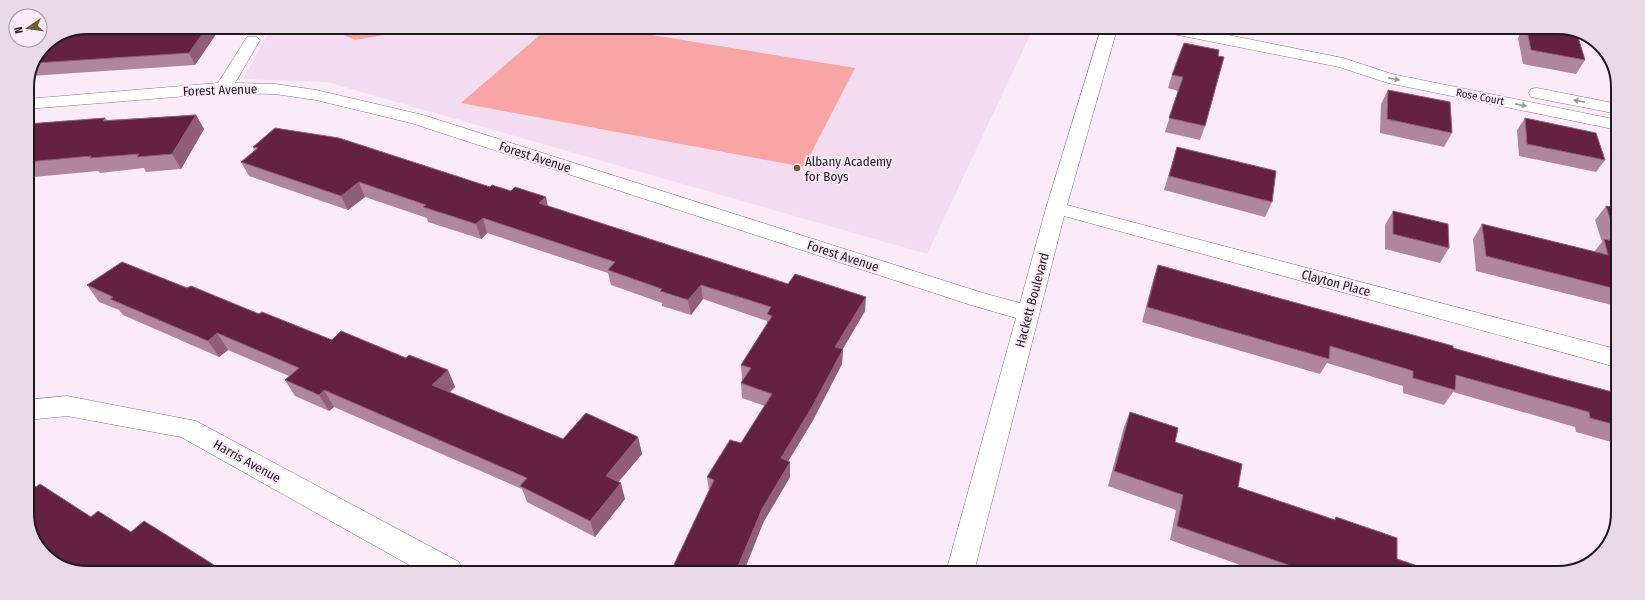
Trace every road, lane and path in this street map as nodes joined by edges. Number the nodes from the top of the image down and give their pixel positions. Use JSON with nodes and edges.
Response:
{"nodes":[{"id":1,"x":1108,"y":34,"type":"edge"},
{"id":2,"x":1198,"y":34,"type":"edge"},
{"id":3,"x":252,"y":40,"type":"dead end"},
{"id":4,"x":1343,"y":63,"type":"junction"},
{"id":5,"x":224,"y":88,"type":"junction"},
{"id":6,"x":34,"y":103,"type":"edge"},
{"id":7,"x":1611,"y":108,"type":"edge"},
{"id":8,"x":1611,"y":124,"type":"edge"},
{"id":9,"x":1056,"y":208,"type":"junction"},
{"id":10,"x":1028,"y":313,"type":"junction"},
{"id":11,"x":1611,"y":357,"type":"edge"},
{"id":12,"x":34,"y":409,"type":"edge"},
{"id":13,"x":440,"y":566,"type":"edge"},
{"id":14,"x":965,"y":566,"type":"edge"}],
"edges":[{"from":1,"to":9,"type":"street","name":"Hackett Boulevard"},
{"from":2,"to":4,"type":"street","name":"Rose Court"},
{"from":3,"to":5,"type":"street"},
{"from":7,"to":4,"type":"street","name":"Rose Court","one_way":true},
{"from":4,"to":8,"type":"street","name":"Rose Court","one_way":true},
{"from":5,"to":6,"type":"street","name":"Forest Avenue"},
{"from":5,"to":10,"type":"street","name":"Forest Avenue"},
{"from":9,"to":10,"type":"street","name":"Hackett Boulevard"},
{"from":9,"to":11,"type":"street","name":"Clayton Place"},
{"from":10,"to":14,"type":"street","name":"Hackett Boulevard"},
{"from":12,"to":13,"type":"street","name":"Harris Avenue"}]}
